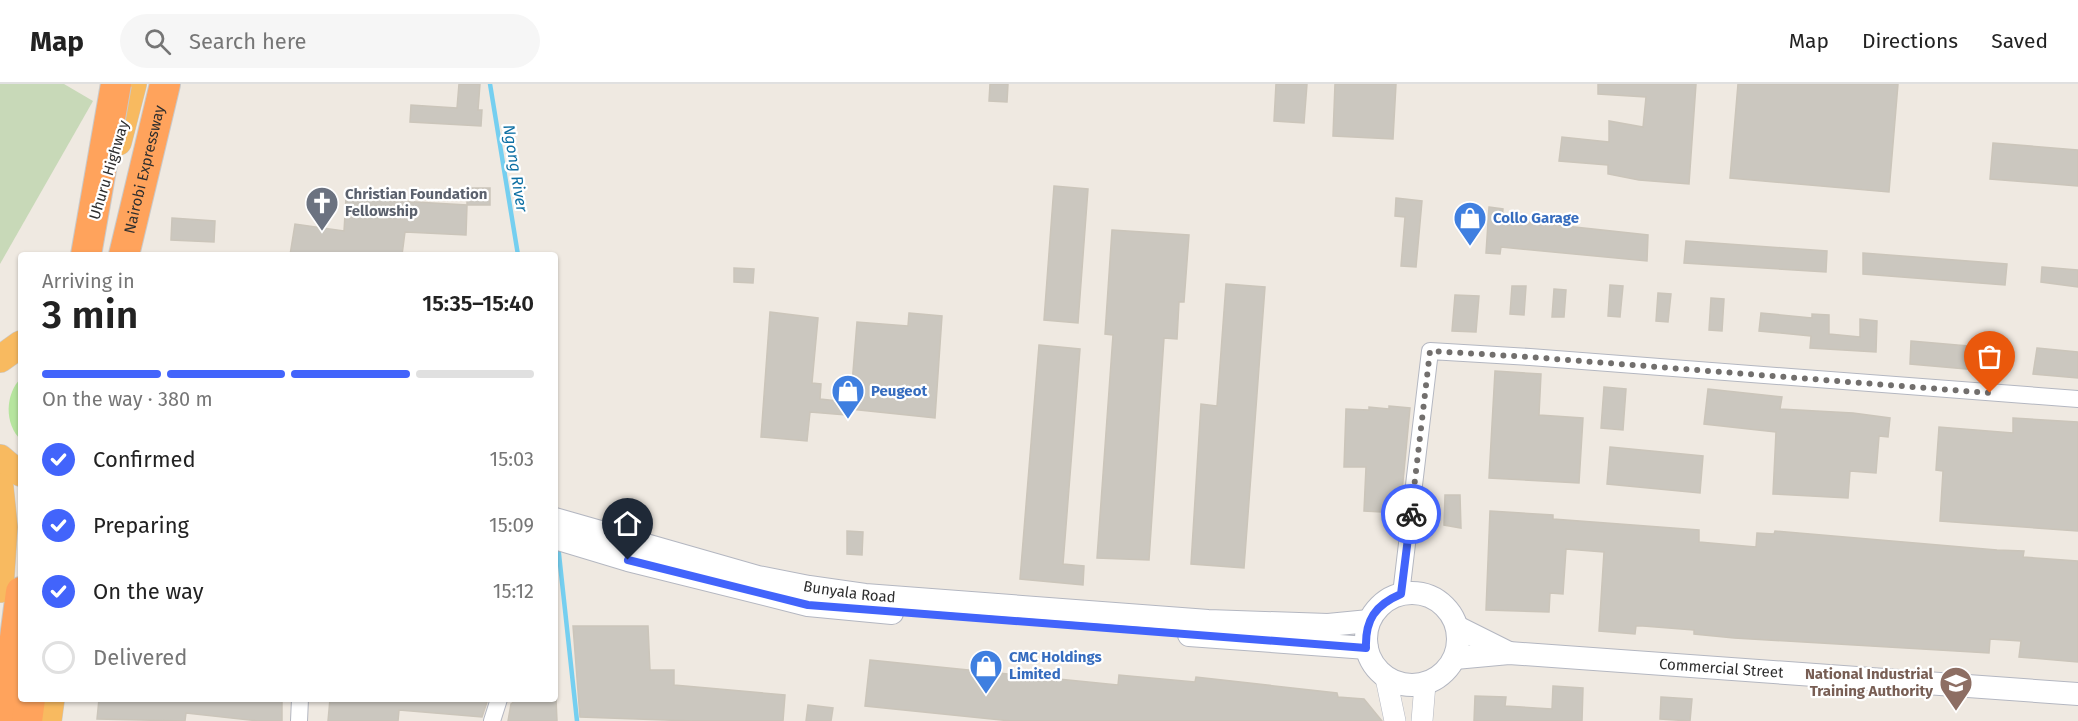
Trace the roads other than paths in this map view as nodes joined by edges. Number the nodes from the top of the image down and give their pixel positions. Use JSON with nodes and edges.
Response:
{"nodes":[{"id":1,"x":117,"y":84,"type":"edge"},
{"id":2,"x":133,"y":84,"type":"edge"},
{"id":3,"x":166,"y":84,"type":"edge"},
{"id":4,"x":181,"y":84,"type":"edge"},
{"id":5,"x":124,"y":122,"type":"junction"},
{"id":6,"x":156,"y":174,"type":"junction"},
{"id":7,"x":85,"y":252,"type":"edge"},
{"id":8,"x":85,"y":252,"type":"edge"},
{"id":9,"x":125,"y":252,"type":"edge"},
{"id":10,"x":133,"y":252,"type":"edge"},
{"id":11,"x":2078,"y":399,"type":"edge"},
{"id":12,"x":0,"y":458,"type":"edge"},
{"id":13,"x":18,"y":472,"type":"edge"},
{"id":14,"x":0,"y":487,"type":"edge"},
{"id":15,"x":558,"y":520,"type":"edge"},
{"id":16,"x":558,"y":539,"type":"edge"},
{"id":17,"x":0,"y":589,"type":"edge"},
{"id":18,"x":1401,"y":594,"type":"junction"},
{"id":19,"x":18,"y":615,"type":"edge"},
{"id":20,"x":1369,"y":621,"type":"junction"},
{"id":21,"x":1457,"y":627,"type":"junction"},
{"id":22,"x":1366,"y":648,"type":"junction"},
{"id":23,"x":1509,"y":653,"type":"junction"},
{"id":24,"x":1455,"y":658,"type":"junction"},
{"id":25,"x":1386,"y":678,"type":"junction"},
{"id":26,"x":1425,"y":684,"type":"junction"},
{"id":27,"x":2078,"y":694,"type":"edge"},
{"id":28,"x":30,"y":702,"type":"edge"},
{"id":29,"x":51,"y":702,"type":"edge"},
{"id":30,"x":300,"y":702,"type":"edge"},
{"id":31,"x":498,"y":702,"type":"edge"},
{"id":32,"x":4,"y":721,"type":"edge"},
{"id":33,"x":27,"y":721,"type":"edge"},
{"id":34,"x":48,"y":721,"type":"edge"},
{"id":35,"x":298,"y":721,"type":"edge"},
{"id":36,"x":492,"y":721,"type":"edge"},
{"id":37,"x":1395,"y":721,"type":"edge"},
{"id":38,"x":1422,"y":721,"type":"edge"}],
"edges":[{"from":1,"to":5,"type":"highway"},
{"from":1,"to":8,"type":"highway","bridge":true},
{"from":2,"to":5,"type":"highway","name":"Uhuru Highway"},
{"from":3,"to":6,"type":"highway"},
{"from":3,"to":9,"type":"highway","name":"Nairobi Expressway"},
{"from":4,"to":6,"type":"highway"},
{"from":5,"to":7,"type":"highway","name":"Uhuru Highway"},
{"from":6,"to":10,"type":"highway"},
{"from":11,"to":18,"type":"street"},
{"from":12,"to":13,"type":"highway"},
{"from":14,"to":17,"type":"highway"},
{"from":15,"to":20,"type":"main road","name":"Bunyala Road"},
{"from":16,"to":22,"type":"main road","name":"Bunyala Road"},
{"from":18,"to":20,"type":"main road"},
{"from":18,"to":21,"type":"main road"},
{"from":19,"to":32,"type":"highway"},
{"from":20,"to":22,"type":"main road"},
{"from":21,"to":23,"type":"main road","name":"Commercial Street"},
{"from":21,"to":24,"type":"main road"},
{"from":22,"to":25,"type":"main road"},
{"from":23,"to":24,"type":"main road","name":"Commercial Street"},
{"from":23,"to":27,"type":"main road","name":"Commercial Street"},
{"from":24,"to":26,"type":"main road"},
{"from":25,"to":26,"type":"main road"},
{"from":25,"to":37,"type":"street"},
{"from":26,"to":38,"type":"street"},
{"from":28,"to":33,"type":"highway"},
{"from":29,"to":34,"type":"highway"},
{"from":30,"to":35,"type":"street"},
{"from":31,"to":36,"type":"street"}]}
